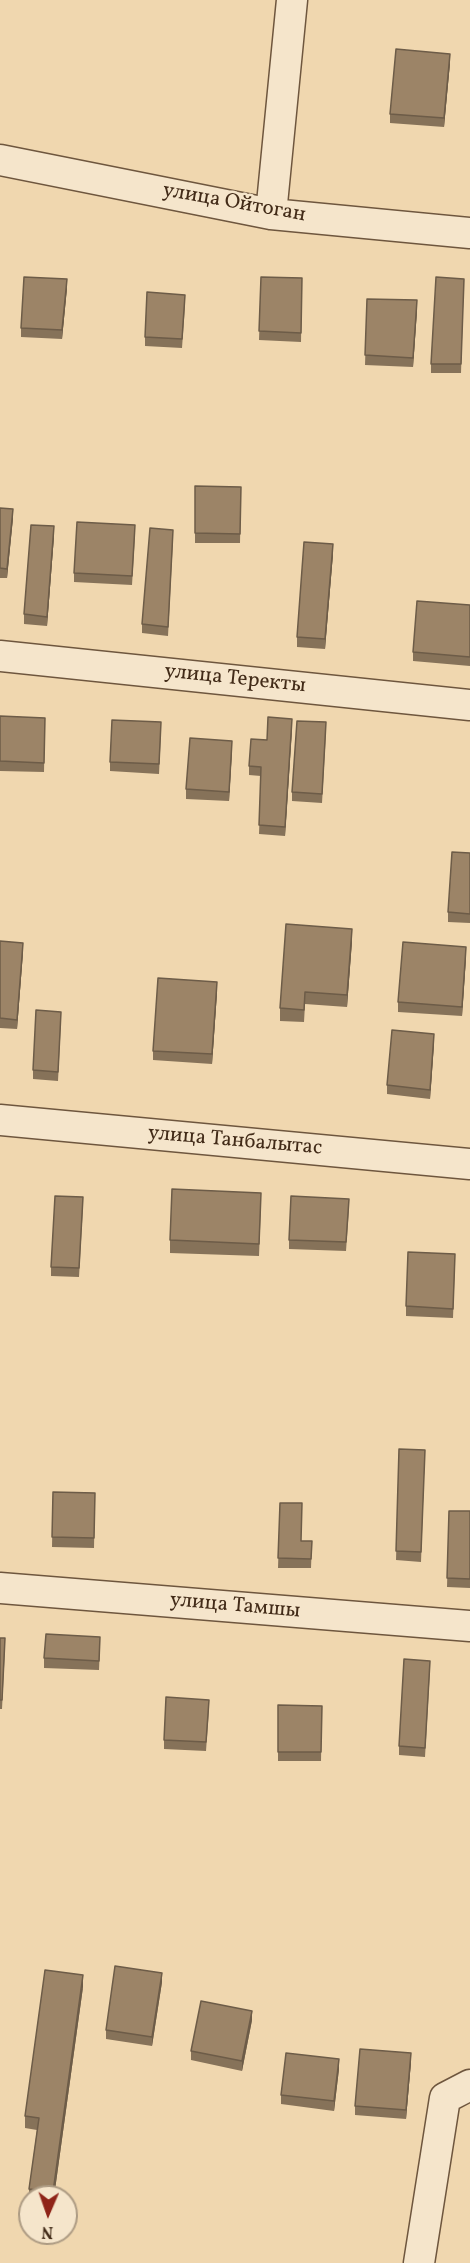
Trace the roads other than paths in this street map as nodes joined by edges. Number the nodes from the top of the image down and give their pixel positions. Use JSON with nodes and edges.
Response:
{"nodes":[{"id":1,"x":292,"y":0,"type":"edge"},
{"id":2,"x":0,"y":160,"type":"edge"},
{"id":3,"x":271,"y":214,"type":"junction"},
{"id":4,"x":470,"y":233,"type":"edge"},
{"id":5,"x":0,"y":656,"type":"edge"},
{"id":6,"x":470,"y":705,"type":"edge"},
{"id":7,"x":0,"y":1120,"type":"edge"},
{"id":8,"x":470,"y":1164,"type":"edge"},
{"id":9,"x":0,"y":1588,"type":"edge"},
{"id":10,"x":470,"y":1626,"type":"edge"},
{"id":11,"x":470,"y":2085,"type":"edge"},
{"id":12,"x":419,"y":2263,"type":"edge"}],
"edges":[{"from":1,"to":3,"type":"street"},
{"from":2,"to":3,"type":"street","name":"улица Ойтоган"},
{"from":3,"to":4,"type":"street","name":"улица Ойтоган"},
{"from":5,"to":6,"type":"street","name":"улица Теректы"},
{"from":7,"to":8,"type":"street","name":"улица Танбалытас"},
{"from":9,"to":10,"type":"street","name":"улица Тамшы"},
{"from":11,"to":12,"type":"street"}]}
